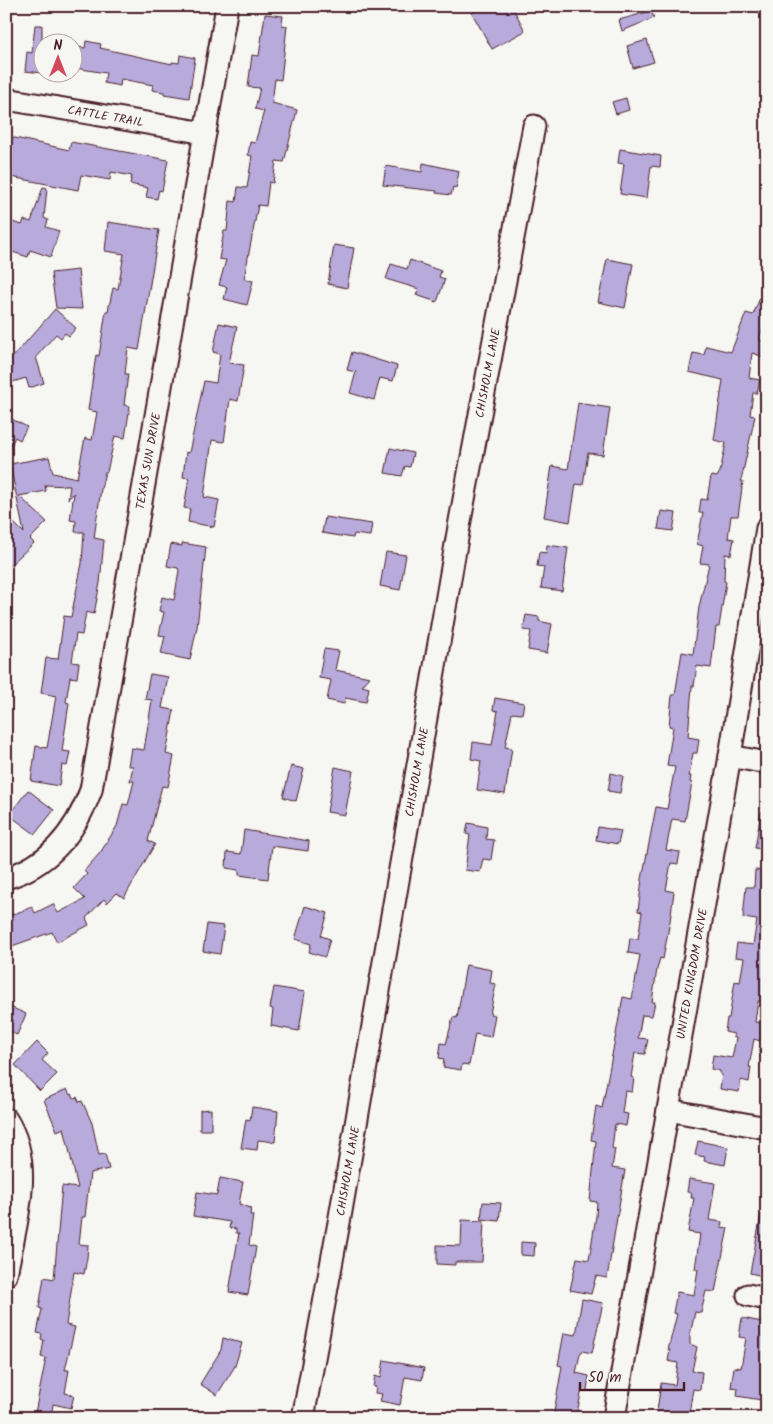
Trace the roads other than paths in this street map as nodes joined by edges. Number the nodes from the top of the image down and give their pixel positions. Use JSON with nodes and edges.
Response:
{"nodes":[{"id":1,"x":227,"y":6,"type":"edge"},
{"id":2,"x":6,"y":99,"type":"edge"},
{"id":3,"x":534,"y":126,"type":"dead end"},
{"id":4,"x":205,"y":133,"type":"junction"},
{"id":5,"x":767,"y":528,"type":"edge"},
{"id":6,"x":730,"y":756,"type":"junction"},
{"id":7,"x":767,"y":763,"type":"edge"},
{"id":8,"x":6,"y":878,"type":"edge"},
{"id":9,"x":668,"y":1110,"type":"junction"},
{"id":10,"x":6,"y":1119,"type":"edge"},
{"id":11,"x":767,"y":1128,"type":"edge"},
{"id":12,"x":6,"y":1275,"type":"edge"},
{"id":13,"x":302,"y":1418,"type":"edge"},
{"id":14,"x":614,"y":1418,"type":"edge"}],
"edges":[{"from":1,"to":4,"type":"street","name":"TEXAS SUN DRIVE"},
{"from":2,"to":4,"type":"street","name":"CATTLE TRAIL"},
{"from":3,"to":13,"type":"street","name":"CHISHOLM LANE"},
{"from":4,"to":8,"type":"street","name":"TEXAS SUN DRIVE"},
{"from":5,"to":6,"type":"street","name":"UNITED KINGDOM DRIVE"},
{"from":6,"to":7,"type":"street"},
{"from":6,"to":9,"type":"street","name":"UNITED KINGDOM DRIVE"},
{"from":9,"to":11,"type":"street"},
{"from":9,"to":14,"type":"street","name":"UNITED KINGDOM DRIVE"},
{"from":10,"to":12,"type":"street"}]}
